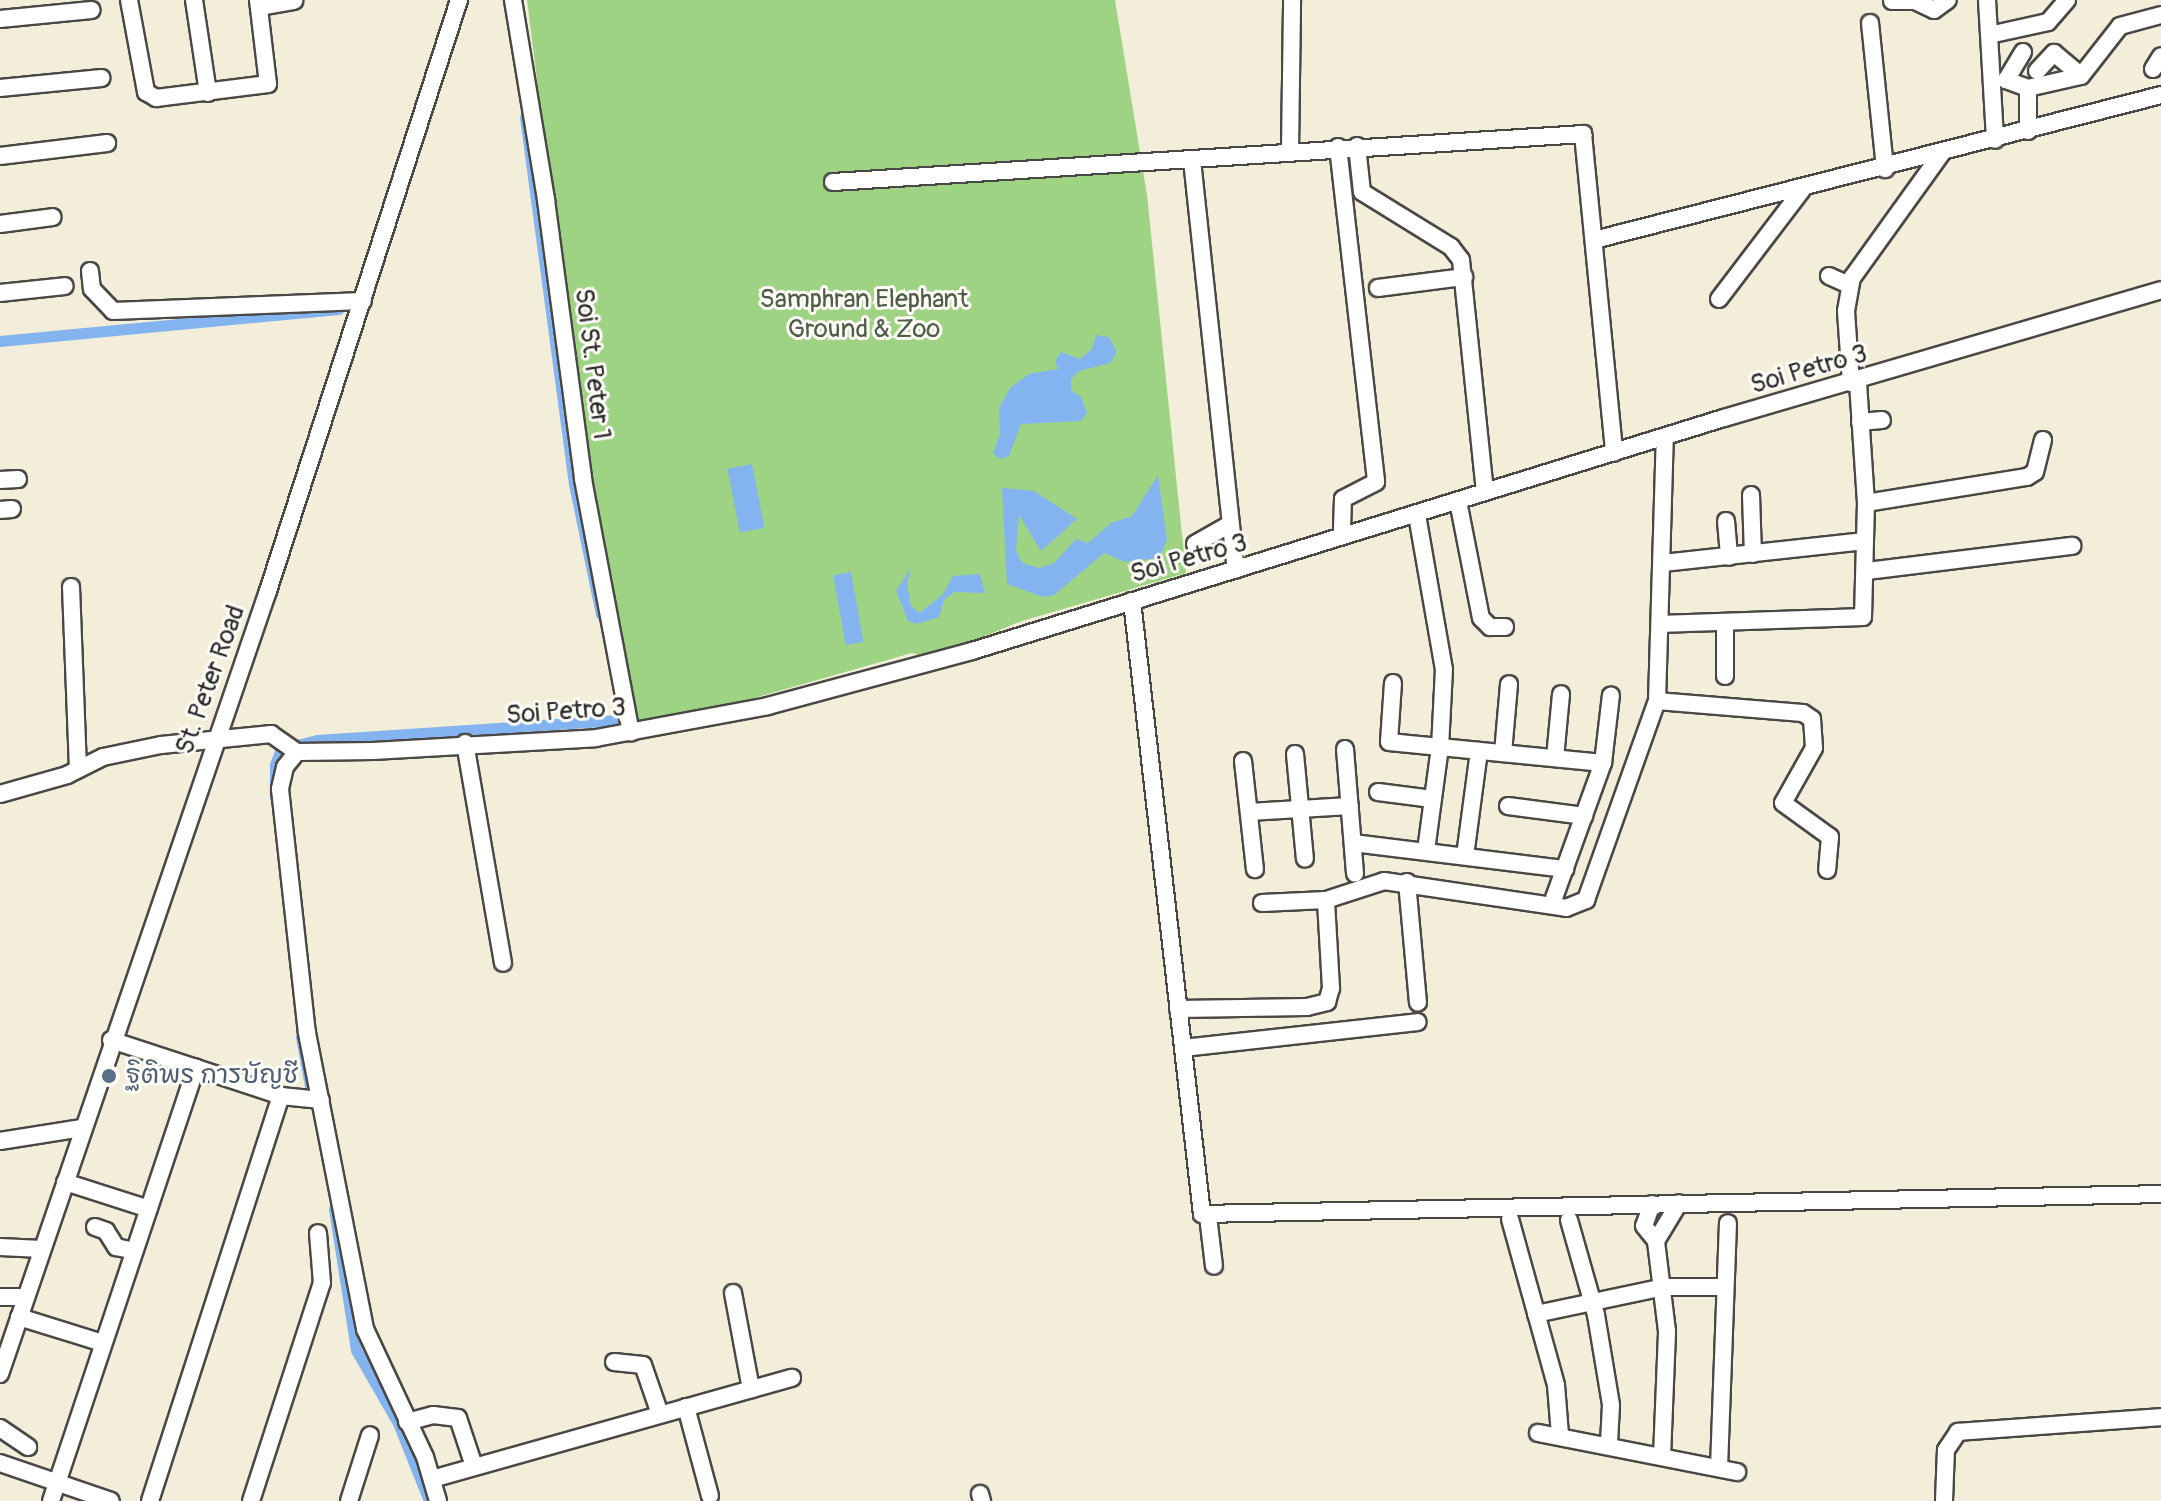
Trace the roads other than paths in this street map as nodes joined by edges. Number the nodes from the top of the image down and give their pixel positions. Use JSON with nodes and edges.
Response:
{"nodes":[{"id":1,"x":129,"y":0,"type":"edge"},
{"id":2,"x":194,"y":0,"type":"edge"},
{"id":3,"x":459,"y":0,"type":"edge"},
{"id":4,"x":513,"y":0,"type":"edge"},
{"id":5,"x":1292,"y":0,"type":"edge"},
{"id":6,"x":1948,"y":0,"type":"edge"},
{"id":7,"x":1987,"y":0,"type":"edge"},
{"id":8,"x":2067,"y":0,"type":"edge"},
{"id":9,"x":294,"y":1,"type":"edge"},
{"id":10,"x":1892,"y":1,"type":"edge"},
{"id":11,"x":258,"y":3,"type":"edge"},
{"id":12,"x":92,"y":10,"type":"dead end"},
{"id":13,"x":2160,"y":17,"type":"edge"},
{"id":14,"x":0,"y":19,"type":"edge"},
{"id":15,"x":1870,"y":23,"type":"dead end"},
{"id":16,"x":1989,"y":35,"type":"junction"},
{"id":17,"x":2023,"y":52,"type":"dead end"},
{"id":18,"x":2037,"y":71,"type":"dead end"},
{"id":19,"x":2081,"y":76,"type":"junction"},
{"id":20,"x":102,"y":78,"type":"dead end"},
{"id":21,"x":0,"y":88,"type":"edge"},
{"id":22,"x":2028,"y":88,"type":"junction"},
{"id":23,"x":208,"y":93,"type":"junction"},
{"id":24,"x":2161,"y":95,"type":"edge"},
{"id":25,"x":2028,"y":131,"type":"junction"},
{"id":26,"x":1995,"y":140,"type":"junction"},
{"id":27,"x":107,"y":143,"type":"dead end"},
{"id":28,"x":1357,"y":146,"type":"junction"},
{"id":29,"x":1338,"y":147,"type":"junction"},
{"id":30,"x":1290,"y":150,"type":"junction"},
{"id":31,"x":1941,"y":154,"type":"junction"},
{"id":32,"x":0,"y":156,"type":"edge"},
{"id":33,"x":1192,"y":160,"type":"junction"},
{"id":34,"x":1885,"y":169,"type":"junction"},
{"id":35,"x":833,"y":182,"type":"dead end"},
{"id":36,"x":1802,"y":190,"type":"junction"},
{"id":37,"x":53,"y":217,"type":"dead end"},
{"id":38,"x":0,"y":224,"type":"edge"},
{"id":39,"x":1594,"y":240,"type":"junction"},
{"id":40,"x":90,"y":271,"type":"dead end"},
{"id":41,"x":1829,"y":276,"type":"dead end"},
{"id":42,"x":1464,"y":277,"type":"junction"},
{"id":43,"x":1849,"y":285,"type":"junction"},
{"id":44,"x":65,"y":286,"type":"dead end"},
{"id":45,"x":1378,"y":288,"type":"dead end"},
{"id":46,"x":2161,"y":290,"type":"edge"},
{"id":47,"x":0,"y":293,"type":"edge"},
{"id":48,"x":1719,"y":299,"type":"dead end"},
{"id":49,"x":363,"y":301,"type":"junction"},
{"id":50,"x":1854,"y":382,"type":"junction"},
{"id":51,"x":1882,"y":420,"type":"dead end"},
{"id":52,"x":1860,"y":422,"type":"junction"},
{"id":53,"x":1665,"y":438,"type":"junction"},
{"id":54,"x":2043,"y":440,"type":"dead end"},
{"id":55,"x":1614,"y":452,"type":"junction"},
{"id":56,"x":18,"y":479,"type":"dead end"},
{"id":57,"x":0,"y":480,"type":"edge"},
{"id":58,"x":1485,"y":491,"type":"junction"},
{"id":59,"x":1751,"y":495,"type":"dead end"},
{"id":60,"x":1458,"y":501,"type":"junction"},
{"id":61,"x":1866,"y":503,"type":"junction"},
{"id":62,"x":1417,"y":515,"type":"junction"},
{"id":63,"x":1726,"y":521,"type":"dead end"},
{"id":64,"x":1230,"y":524,"type":"junction"},
{"id":65,"x":1342,"y":536,"type":"junction"},
{"id":66,"x":1865,"y":541,"type":"junction"},
{"id":67,"x":1195,"y":544,"type":"dead end"},
{"id":68,"x":2072,"y":546,"type":"dead end"},
{"id":69,"x":1753,"y":554,"type":"junction"},
{"id":70,"x":1729,"y":557,"type":"junction"},
{"id":71,"x":1663,"y":563,"type":"junction"},
{"id":72,"x":1236,"y":570,"type":"junction"},
{"id":73,"x":1867,"y":571,"type":"junction"},
{"id":74,"x":71,"y":587,"type":"dead end"},
{"id":75,"x":1132,"y":601,"type":"junction"},
{"id":76,"x":1725,"y":623,"type":"junction"},
{"id":77,"x":1660,"y":624,"type":"junction"},
{"id":78,"x":1505,"y":627,"type":"dead end"},
{"id":79,"x":1725,"y":676,"type":"dead end"},
{"id":80,"x":1393,"y":683,"type":"dead end"},
{"id":81,"x":1509,"y":684,"type":"dead end"},
{"id":82,"x":1561,"y":694,"type":"dead end"},
{"id":83,"x":1611,"y":695,"type":"dead end"},
{"id":84,"x":1657,"y":701,"type":"junction"},
{"id":85,"x":631,"y":732,"type":"junction"},
{"id":86,"x":215,"y":740,"type":"junction"},
{"id":87,"x":465,"y":743,"type":"junction"},
{"id":88,"x":291,"y":745,"type":"junction"},
{"id":89,"x":1440,"y":747,"type":"junction"},
{"id":90,"x":1345,"y":749,"type":"dead end"},
{"id":91,"x":1479,"y":751,"type":"junction"},
{"id":92,"x":1503,"y":753,"type":"junction"},
{"id":93,"x":1295,"y":754,"type":"dead end"},
{"id":94,"x":1555,"y":758,"type":"junction"},
{"id":95,"x":1243,"y":761,"type":"dead end"},
{"id":96,"x":1603,"y":763,"type":"junction"},
{"id":97,"x":78,"y":769,"type":"junction"},
{"id":98,"x":1378,"y":792,"type":"dead end"},
{"id":99,"x":0,"y":794,"type":"edge"},
{"id":100,"x":1433,"y":799,"type":"junction"},
{"id":101,"x":1350,"y":806,"type":"junction"},
{"id":102,"x":1508,"y":806,"type":"dead end"},
{"id":103,"x":1299,"y":809,"type":"junction"},
{"id":104,"x":1249,"y":812,"type":"junction"},
{"id":105,"x":1584,"y":816,"type":"junction"},
{"id":106,"x":1353,"y":843,"type":"junction"},
{"id":107,"x":1426,"y":851,"type":"junction"},
{"id":108,"x":1465,"y":856,"type":"junction"},
{"id":109,"x":1305,"y":859,"type":"dead end"},
{"id":110,"x":1255,"y":869,"type":"dead end"},
{"id":111,"x":1565,"y":869,"type":"junction"},
{"id":112,"x":1827,"y":870,"type":"dead end"},
{"id":113,"x":1355,"y":874,"type":"dead end"},
{"id":114,"x":1407,"y":882,"type":"junction"},
{"id":115,"x":1554,"y":898,"type":"dead end"},
{"id":116,"x":1326,"y":900,"type":"junction"},
{"id":117,"x":1262,"y":903,"type":"dead end"},
{"id":118,"x":503,"y":963,"type":"dead end"},
{"id":119,"x":1418,"y":1002,"type":"dead end"},
{"id":120,"x":1178,"y":1009,"type":"junction"},
{"id":121,"x":1418,"y":1022,"type":"dead end"},
{"id":122,"x":111,"y":1040,"type":"junction"},
{"id":123,"x":1183,"y":1048,"type":"junction"},
{"id":124,"x":196,"y":1068,"type":"junction"},
{"id":125,"x":281,"y":1096,"type":"junction"},
{"id":126,"x":312,"y":1099,"type":"junction"},
{"id":127,"x":82,"y":1128,"type":"junction"},
{"id":128,"x":0,"y":1141,"type":"edge"},
{"id":129,"x":65,"y":1182,"type":"junction"},
{"id":130,"x":2161,"y":1194,"type":"edge"},
{"id":131,"x":1679,"y":1203,"type":"junction"},
{"id":132,"x":1652,"y":1204,"type":"junction"},
{"id":133,"x":149,"y":1209,"type":"junction"},
{"id":134,"x":1208,"y":1216,"type":"junction"},
{"id":135,"x":1510,"y":1219,"type":"dead end"},
{"id":136,"x":1569,"y":1220,"type":"dead end"},
{"id":137,"x":1728,"y":1223,"type":"dead end"},
{"id":138,"x":95,"y":1227,"type":"dead end"},
{"id":139,"x":318,"y":1233,"type":"dead end"},
{"id":140,"x":1656,"y":1241,"type":"junction"},
{"id":141,"x":0,"y":1247,"type":"edge"},
{"id":142,"x":42,"y":1249,"type":"junction"},
{"id":143,"x":135,"y":1251,"type":"junction"},
{"id":144,"x":1214,"y":1266,"type":"dead end"},
{"id":145,"x":1664,"y":1287,"type":"junction"},
{"id":146,"x":1724,"y":1287,"type":"junction"},
{"id":147,"x":733,"y":1293,"type":"dead end"},
{"id":148,"x":0,"y":1297,"type":"edge"},
{"id":149,"x":26,"y":1297,"type":"junction"},
{"id":150,"x":1593,"y":1302,"type":"junction"},
{"id":151,"x":1536,"y":1314,"type":"junction"},
{"id":152,"x":19,"y":1317,"type":"junction"},
{"id":153,"x":103,"y":1343,"type":"junction"},
{"id":154,"x":4,"y":1349,"type":"edge"},
{"id":155,"x":614,"y":1362,"type":"dead end"},
{"id":156,"x":0,"y":1374,"type":"edge"},
{"id":157,"x":792,"y":1378,"type":"dead end"},
{"id":158,"x":751,"y":1389,"type":"junction"},
{"id":159,"x":686,"y":1407,"type":"junction"},
{"id":160,"x":660,"y":1414,"type":"junction"},
{"id":161,"x":2161,"y":1417,"type":"edge"},
{"id":162,"x":407,"y":1422,"type":"junction"},
{"id":163,"x":5,"y":1431,"type":"edge"},
{"id":164,"x":1538,"y":1433,"type":"dead end"},
{"id":165,"x":370,"y":1435,"type":"dead end"},
{"id":166,"x":1560,"y":1435,"type":"junction"},
{"id":167,"x":1609,"y":1444,"type":"junction"},
{"id":168,"x":28,"y":1447,"type":"dead end"},
{"id":169,"x":1662,"y":1457,"type":"junction"},
{"id":170,"x":1,"y":1464,"type":"edge"},
{"id":171,"x":474,"y":1466,"type":"junction"},
{"id":172,"x":1719,"y":1468,"type":"junction"},
{"id":173,"x":1737,"y":1472,"type":"dead end"},
{"id":174,"x":432,"y":1479,"type":"junction"},
{"id":175,"x":57,"y":1483,"type":"junction"},
{"id":176,"x":710,"y":1496,"type":"dead end"},
{"id":177,"x":51,"y":1501,"type":"edge"},
{"id":178,"x":111,"y":1501,"type":"edge"},
{"id":179,"x":150,"y":1501,"type":"edge"},
{"id":180,"x":251,"y":1501,"type":"edge"},
{"id":181,"x":349,"y":1501,"type":"edge"},
{"id":182,"x":438,"y":1501,"type":"edge"},
{"id":183,"x":1944,"y":1501,"type":"edge"}],
"edges":[{"from":1,"to":23,"type":"street"},
{"from":2,"to":23,"type":"street"},
{"from":3,"to":49,"type":"street","name":"St. Peter Road"},
{"from":4,"to":85,"type":"street","name":"Soi St. Peter 1"},
{"from":5,"to":30,"type":"street"},
{"from":6,"to":10,"type":"street"},
{"from":7,"to":16,"type":"street"},
{"from":8,"to":16,"type":"street"},
{"from":9,"to":11,"type":"street"},
{"from":11,"to":23,"type":"street"},
{"from":12,"to":14,"type":"street"},
{"from":13,"to":19,"type":"street"},
{"from":15,"to":34,"type":"street"},
{"from":16,"to":26,"type":"street"},
{"from":17,"to":22,"type":"street"},
{"from":18,"to":19,"type":"street"},
{"from":19,"to":22,"type":"street"},
{"from":20,"to":21,"type":"street"},
{"from":22,"to":25,"type":"street"},
{"from":24,"to":25,"type":"street"},
{"from":25,"to":26,"type":"street"},
{"from":26,"to":31,"type":"street"},
{"from":27,"to":32,"type":"street"},
{"from":28,"to":29,"type":"street"},
{"from":28,"to":39,"type":"street"},
{"from":28,"to":42,"type":"street"},
{"from":29,"to":30,"type":"street"},
{"from":29,"to":65,"type":"street"},
{"from":30,"to":33,"type":"street"},
{"from":31,"to":34,"type":"street"},
{"from":31,"to":43,"type":"street"},
{"from":33,"to":35,"type":"street"},
{"from":33,"to":64,"type":"street"},
{"from":34,"to":36,"type":"street"},
{"from":36,"to":39,"type":"street"},
{"from":36,"to":48,"type":"street"},
{"from":37,"to":38,"type":"street"},
{"from":39,"to":55,"type":"street"},
{"from":40,"to":49,"type":"street"},
{"from":41,"to":43,"type":"street"},
{"from":42,"to":45,"type":"street"},
{"from":42,"to":58,"type":"street"},
{"from":43,"to":50,"type":"street"},
{"from":44,"to":47,"type":"street"},
{"from":46,"to":50,"type":"street","name":"Soi Petro 3"},
{"from":49,"to":86,"type":"street","name":"St. Peter Road"},
{"from":50,"to":52,"type":"street"},
{"from":50,"to":53,"type":"street","name":"Soi Petro 3"},
{"from":51,"to":52,"type":"street"},
{"from":52,"to":61,"type":"street"},
{"from":53,"to":55,"type":"street","name":"Soi Petro 3"},
{"from":53,"to":71,"type":"street"},
{"from":54,"to":61,"type":"street"},
{"from":55,"to":58,"type":"street","name":"Soi Petro 3"},
{"from":56,"to":57,"type":"street"},
{"from":58,"to":60,"type":"street","name":"Soi Petro 3"},
{"from":59,"to":69,"type":"street"},
{"from":60,"to":62,"type":"street","name":"Soi Petro 3"},
{"from":60,"to":78,"type":"street"},
{"from":61,"to":66,"type":"street"},
{"from":62,"to":65,"type":"street","name":"Soi Petro 3"},
{"from":62,"to":89,"type":"street"},
{"from":63,"to":70,"type":"street"},
{"from":64,"to":67,"type":"street"},
{"from":64,"to":72,"type":"street"},
{"from":65,"to":72,"type":"street","name":"Soi Petro 3"},
{"from":66,"to":69,"type":"street"},
{"from":66,"to":73,"type":"street"},
{"from":68,"to":73,"type":"street"},
{"from":69,"to":70,"type":"street"},
{"from":70,"to":71,"type":"street"},
{"from":71,"to":77,"type":"street"},
{"from":72,"to":75,"type":"street","name":"Soi Petro 3"},
{"from":73,"to":76,"type":"street"},
{"from":74,"to":97,"type":"street"},
{"from":75,"to":85,"type":"street","name":"Soi Petro 3"},
{"from":75,"to":120,"type":"street"},
{"from":76,"to":77,"type":"street"},
{"from":76,"to":79,"type":"street"},
{"from":77,"to":84,"type":"street"},
{"from":80,"to":89,"type":"street"},
{"from":81,"to":92,"type":"street"},
{"from":82,"to":94,"type":"street"},
{"from":83,"to":96,"type":"street"},
{"from":84,"to":112,"type":"street"},
{"from":84,"to":114,"type":"street"},
{"from":85,"to":87,"type":"street","name":"Soi Petro 3"},
{"from":86,"to":88,"type":"street","name":"Soi Petro 3"},
{"from":86,"to":97,"type":"street","name":"Soi Petro 3"},
{"from":86,"to":122,"type":"street","name":"St. Peter Road"},
{"from":87,"to":88,"type":"street","name":"Soi Petro 3"},
{"from":87,"to":118,"type":"street"},
{"from":88,"to":126,"type":"street"},
{"from":89,"to":91,"type":"street"},
{"from":89,"to":100,"type":"street"},
{"from":90,"to":101,"type":"street"},
{"from":91,"to":92,"type":"street"},
{"from":91,"to":108,"type":"street"},
{"from":92,"to":94,"type":"street"},
{"from":93,"to":103,"type":"street"},
{"from":94,"to":96,"type":"street"},
{"from":95,"to":104,"type":"street"},
{"from":96,"to":105,"type":"street"},
{"from":97,"to":99,"type":"street","name":"Soi Petro 3"},
{"from":98,"to":100,"type":"street"},
{"from":100,"to":107,"type":"street"},
{"from":101,"to":103,"type":"street"},
{"from":101,"to":106,"type":"street"},
{"from":102,"to":105,"type":"street"},
{"from":103,"to":104,"type":"street"},
{"from":103,"to":109,"type":"street"},
{"from":104,"to":110,"type":"street"},
{"from":105,"to":111,"type":"street"},
{"from":106,"to":107,"type":"street"},
{"from":106,"to":113,"type":"street"},
{"from":107,"to":108,"type":"street"},
{"from":108,"to":111,"type":"street"},
{"from":111,"to":115,"type":"street"},
{"from":114,"to":116,"type":"street"},
{"from":114,"to":119,"type":"street"},
{"from":116,"to":117,"type":"street"},
{"from":116,"to":120,"type":"street"},
{"from":120,"to":123,"type":"street"},
{"from":121,"to":123,"type":"street"},
{"from":122,"to":124,"type":"street"},
{"from":122,"to":127,"type":"street","name":"St. Peter Road"},
{"from":123,"to":134,"type":"street"},
{"from":124,"to":125,"type":"street"},
{"from":124,"to":133,"type":"street"},
{"from":125,"to":126,"type":"street"},
{"from":125,"to":179,"type":"street"},
{"from":126,"to":162,"type":"street"},
{"from":127,"to":128,"type":"street"},
{"from":127,"to":129,"type":"street","name":"St. Peter Road"},
{"from":129,"to":133,"type":"street"},
{"from":129,"to":142,"type":"street","name":"St. Peter Road"},
{"from":130,"to":131,"type":"street"},
{"from":131,"to":132,"type":"street"},
{"from":131,"to":140,"type":"street"},
{"from":132,"to":134,"type":"street"},
{"from":132,"to":140,"type":"street"},
{"from":133,"to":143,"type":"street"},
{"from":134,"to":144,"type":"street"},
{"from":135,"to":151,"type":"street"},
{"from":136,"to":150,"type":"street"},
{"from":137,"to":146,"type":"street"},
{"from":138,"to":143,"type":"street"},
{"from":139,"to":180,"type":"street"},
{"from":140,"to":145,"type":"street"},
{"from":141,"to":142,"type":"street"},
{"from":142,"to":149,"type":"street","name":"St. Peter Road"},
{"from":143,"to":153,"type":"street"},
{"from":145,"to":146,"type":"street"},
{"from":145,"to":150,"type":"street"},
{"from":145,"to":169,"type":"street"},
{"from":146,"to":172,"type":"street"},
{"from":147,"to":158,"type":"street"},
{"from":148,"to":149,"type":"street"},
{"from":149,"to":152,"type":"street","name":"St. Peter Road"},
{"from":150,"to":151,"type":"street"},
{"from":150,"to":167,"type":"street"},
{"from":151,"to":166,"type":"street"},
{"from":152,"to":153,"type":"street"},
{"from":152,"to":154,"type":"street","name":"St. Peter Road"},
{"from":153,"to":175,"type":"street"},
{"from":154,"to":156,"type":"street","name":"St. Peter Road"},
{"from":155,"to":160,"type":"street"},
{"from":157,"to":158,"type":"street"},
{"from":158,"to":159,"type":"street"},
{"from":159,"to":160,"type":"street"},
{"from":159,"to":176,"type":"street"},
{"from":160,"to":171,"type":"street"},
{"from":161,"to":183,"type":"street"},
{"from":162,"to":171,"type":"street"},
{"from":162,"to":174,"type":"street"},
{"from":163,"to":168,"type":"street"},
{"from":163,"to":170,"type":"street"},
{"from":164,"to":166,"type":"street"},
{"from":165,"to":181,"type":"street"},
{"from":166,"to":167,"type":"street"},
{"from":167,"to":169,"type":"street"},
{"from":169,"to":172,"type":"street"},
{"from":170,"to":175,"type":"street"},
{"from":171,"to":174,"type":"street"},
{"from":172,"to":173,"type":"street"},
{"from":174,"to":182,"type":"street"},
{"from":175,"to":177,"type":"street"},
{"from":175,"to":178,"type":"street"}]}
